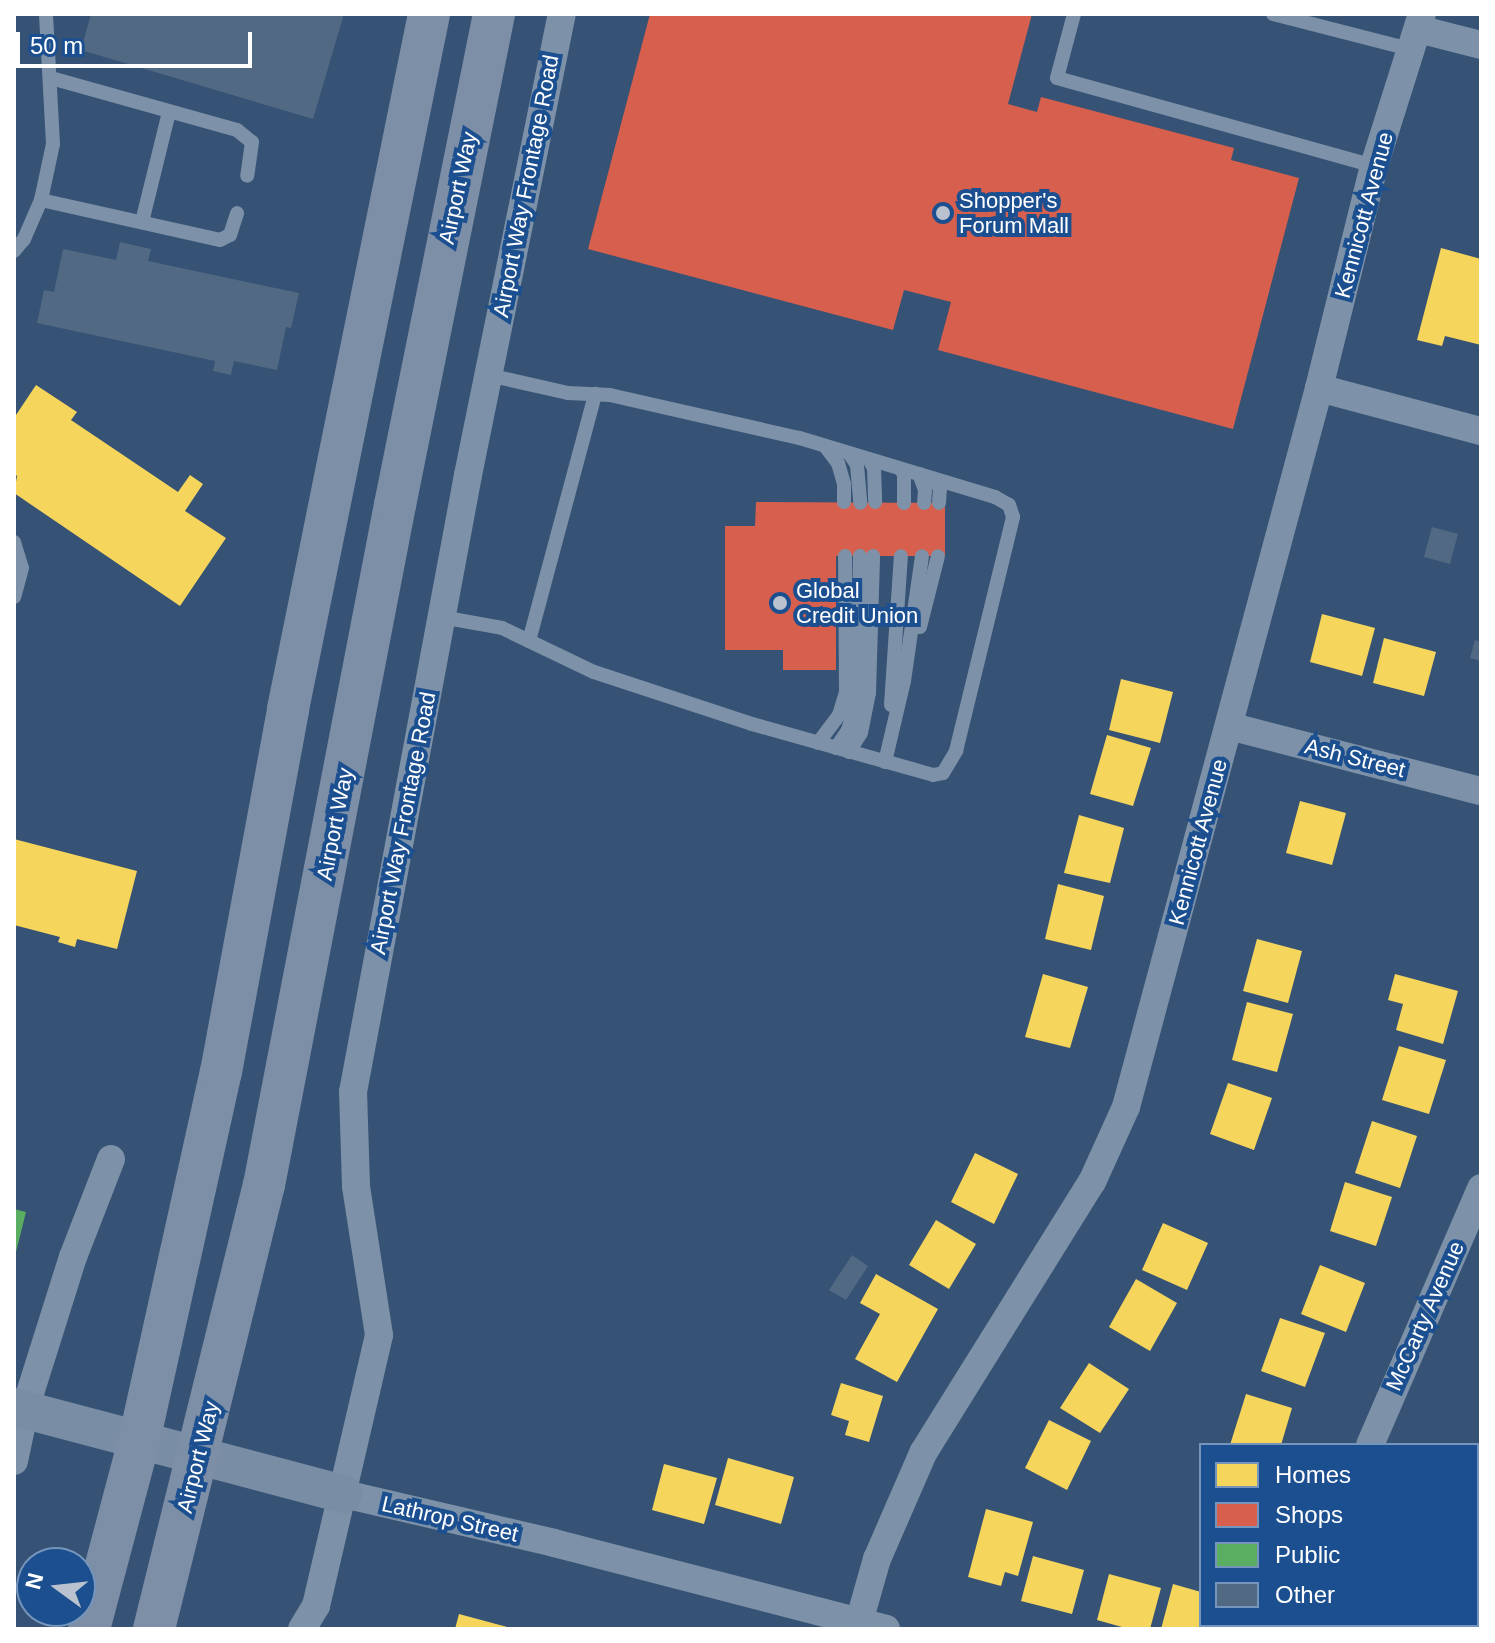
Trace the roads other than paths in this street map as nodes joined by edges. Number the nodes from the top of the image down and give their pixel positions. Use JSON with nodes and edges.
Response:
{"nodes":[{"id":1,"x":46,"y":14,"type":"edge"},
{"id":2,"x":429,"y":14,"type":"edge"},
{"id":3,"x":494,"y":14,"type":"edge"},
{"id":4,"x":562,"y":14,"type":"edge"},
{"id":5,"x":1074,"y":14,"type":"edge"},
{"id":6,"x":1273,"y":14,"type":"edge"},
{"id":7,"x":1418,"y":31,"type":"edge"},
{"id":8,"x":1481,"y":45,"type":"edge"},
{"id":9,"x":51,"y":78,"type":"junction"},
{"id":10,"x":169,"y":112,"type":"junction"},
{"id":11,"x":1374,"y":166,"type":"junction"},
{"id":12,"x":247,"y":176,"type":"dead end"},
{"id":13,"x":41,"y":200,"type":"junction"},
{"id":14,"x":237,"y":213,"type":"dead end"},
{"id":15,"x":142,"y":222,"type":"junction"},
{"id":16,"x":14,"y":251,"type":"edge"},
{"id":17,"x":488,"y":375,"type":"junction"},
{"id":18,"x":1319,"y":388,"type":"junction"},
{"id":19,"x":595,"y":394,"type":"junction"},
{"id":20,"x":1481,"y":431,"type":"edge"},
{"id":21,"x":825,"y":446,"type":"junction"},
{"id":22,"x":849,"y":453,"type":"junction"},
{"id":23,"x":869,"y":459,"type":"junction"},
{"id":24,"x":901,"y":469,"type":"junction"},
{"id":25,"x":919,"y":474,"type":"junction"},
{"id":26,"x":934,"y":479,"type":"junction"},
{"id":27,"x":844,"y":502,"type":"dead end"},
{"id":28,"x":904,"y":503,"type":"dead end"},
{"id":29,"x":924,"y":503,"type":"dead end"},
{"id":30,"x":939,"y":503,"type":"dead end"},
{"id":31,"x":14,"y":542,"type":"edge"},
{"id":32,"x":901,"y":556,"type":"dead end"},
{"id":33,"x":922,"y":556,"type":"dead end"},
{"id":34,"x":938,"y":556,"type":"dead end"},
{"id":35,"x":14,"y":597,"type":"edge"},
{"id":36,"x":441,"y":617,"type":"junction"},
{"id":37,"x":529,"y":641,"type":"junction"},
{"id":38,"x":904,"y":681,"type":"junction"},
{"id":39,"x":1229,"y":726,"type":"junction"},
{"id":40,"x":818,"y":743,"type":"junction"},
{"id":41,"x":843,"y":750,"type":"junction"},
{"id":42,"x":880,"y":761,"type":"junction"},
{"id":43,"x":1481,"y":791,"type":"edge"},
{"id":44,"x":111,"y":1159,"type":"dead end"},
{"id":45,"x":1481,"y":1188,"type":"edge"},
{"id":46,"x":19,"y":1408,"type":"edge"},
{"id":47,"x":139,"y":1441,"type":"junction"},
{"id":48,"x":1371,"y":1443,"type":"edge"},
{"id":49,"x":199,"y":1457,"type":"junction"},
{"id":50,"x":14,"y":1461,"type":"edge"},
{"id":51,"x":344,"y":1494,"type":"junction"},
{"id":52,"x":873,"y":1626,"type":"edge"},
{"id":53,"x":89,"y":1629,"type":"edge"},
{"id":54,"x":154,"y":1629,"type":"edge"},
{"id":55,"x":302,"y":1629,"type":"edge"}],
"edges":[{"from":1,"to":9,"type":"lane"},
{"from":2,"to":47,"type":"main road"},
{"from":3,"to":49,"type":"main road","name":"Airport Way"},
{"from":4,"to":17,"type":"street","name":"Airport Way Frontage Road"},
{"from":5,"to":11,"type":"lane"},
{"from":6,"to":7,"type":"lane"},
{"from":7,"to":8,"type":"street"},
{"from":7,"to":11,"type":"street","name":"Kennicott Avenue"},
{"from":9,"to":10,"type":"lane"},
{"from":9,"to":13,"type":"lane"},
{"from":10,"to":12,"type":"lane"},
{"from":10,"to":15,"type":"lane"},
{"from":11,"to":18,"type":"street","name":"Kennicott Avenue"},
{"from":13,"to":15,"type":"lane"},
{"from":13,"to":16,"type":"lane"},
{"from":14,"to":15,"type":"lane"},
{"from":17,"to":19,"type":"lane"},
{"from":17,"to":36,"type":"street","name":"Airport Way Frontage Road"},
{"from":18,"to":20,"type":"street"},
{"from":18,"to":39,"type":"street","name":"Kennicott Avenue"},
{"from":19,"to":21,"type":"lane"},
{"from":19,"to":37,"type":"lane"},
{"from":21,"to":22,"type":"lane"},
{"from":21,"to":27,"type":"lane"},
{"from":22,"to":23,"type":"lane"},
{"from":22,"to":23,"type":"lane"},
{"from":23,"to":24,"type":"lane"},
{"from":24,"to":25,"type":"lane"},
{"from":24,"to":28,"type":"lane"},
{"from":25,"to":26,"type":"lane"},
{"from":25,"to":29,"type":"lane"},
{"from":26,"to":30,"type":"lane"},
{"from":26,"to":42,"type":"lane"},
{"from":31,"to":35,"type":"lane"},
{"from":32,"to":42,"type":"lane"},
{"from":33,"to":38,"type":"lane"},
{"from":34,"to":38,"type":"lane"},
{"from":36,"to":37,"type":"lane"},
{"from":36,"to":51,"type":"street","name":"Airport Way Frontage Road"},
{"from":37,"to":40,"type":"lane"},
{"from":38,"to":42,"type":"lane"},
{"from":39,"to":43,"type":"street","name":"Ash Street"},
{"from":39,"to":52,"type":"street","name":"Kennicott Avenue"},
{"from":40,"to":41,"type":"lane"},
{"from":40,"to":41,"type":"lane"},
{"from":41,"to":42,"type":"lane"},
{"from":44,"to":46,"type":"street"},
{"from":45,"to":48,"type":"street","name":"McCarty Avenue"},
{"from":46,"to":47,"type":"street","name":"Lathrop Street"},
{"from":46,"to":50,"type":"street"},
{"from":47,"to":49,"type":"street","name":"Lathrop Street"},
{"from":47,"to":53,"type":"main road"},
{"from":49,"to":51,"type":"street","name":"Lathrop Street"},
{"from":49,"to":54,"type":"main road","name":"Airport Way"},
{"from":51,"to":52,"type":"street","name":"Lathrop Street"},
{"from":51,"to":55,"type":"street","name":"Airport Way Frontage Road"}]}
